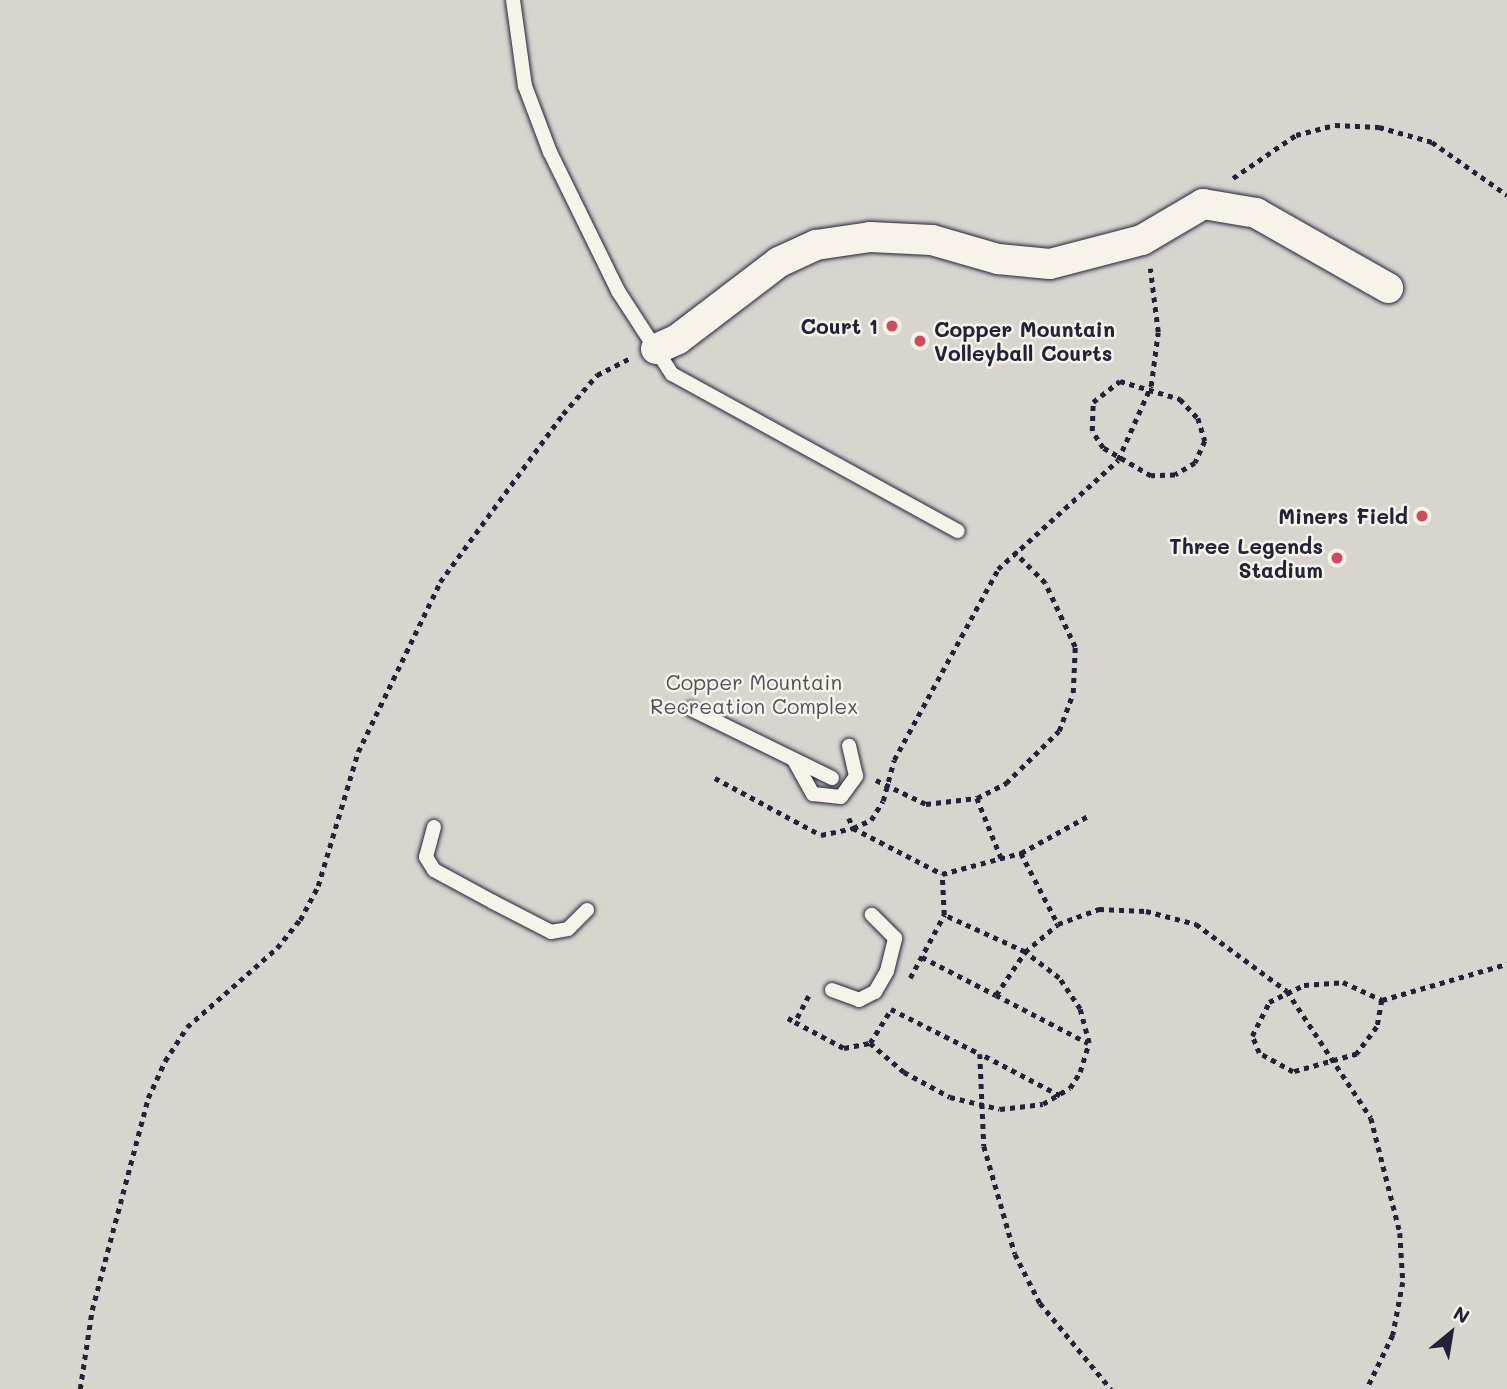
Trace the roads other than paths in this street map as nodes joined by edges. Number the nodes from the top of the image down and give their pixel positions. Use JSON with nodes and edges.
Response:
{"nodes":[{"id":1,"x":513,"y":0,"type":"edge"},
{"id":2,"x":1388,"y":288,"type":"dead end"},
{"id":3,"x":644,"y":353,"type":"junction"},
{"id":4,"x":958,"y":531,"type":"dead end"},
{"id":5,"x":691,"y":709,"type":"dead end"},
{"id":6,"x":849,"y":746,"type":"dead end"},
{"id":7,"x":794,"y":760,"type":"junction"},
{"id":8,"x":832,"y":778,"type":"dead end"},
{"id":9,"x":434,"y":827,"type":"dead end"},
{"id":10,"x":587,"y":910,"type":"dead end"},
{"id":11,"x":872,"y":915,"type":"dead end"},
{"id":12,"x":832,"y":990,"type":"dead end"}],
"edges":[{"from":1,"to":3,"type":"lane"},
{"from":2,"to":3,"type":"street"},
{"from":3,"to":4,"type":"lane"},
{"from":5,"to":7,"type":"lane"},
{"from":6,"to":7,"type":"lane"},
{"from":7,"to":8,"type":"lane"},
{"from":9,"to":10,"type":"lane"},
{"from":11,"to":12,"type":"lane"}]}
